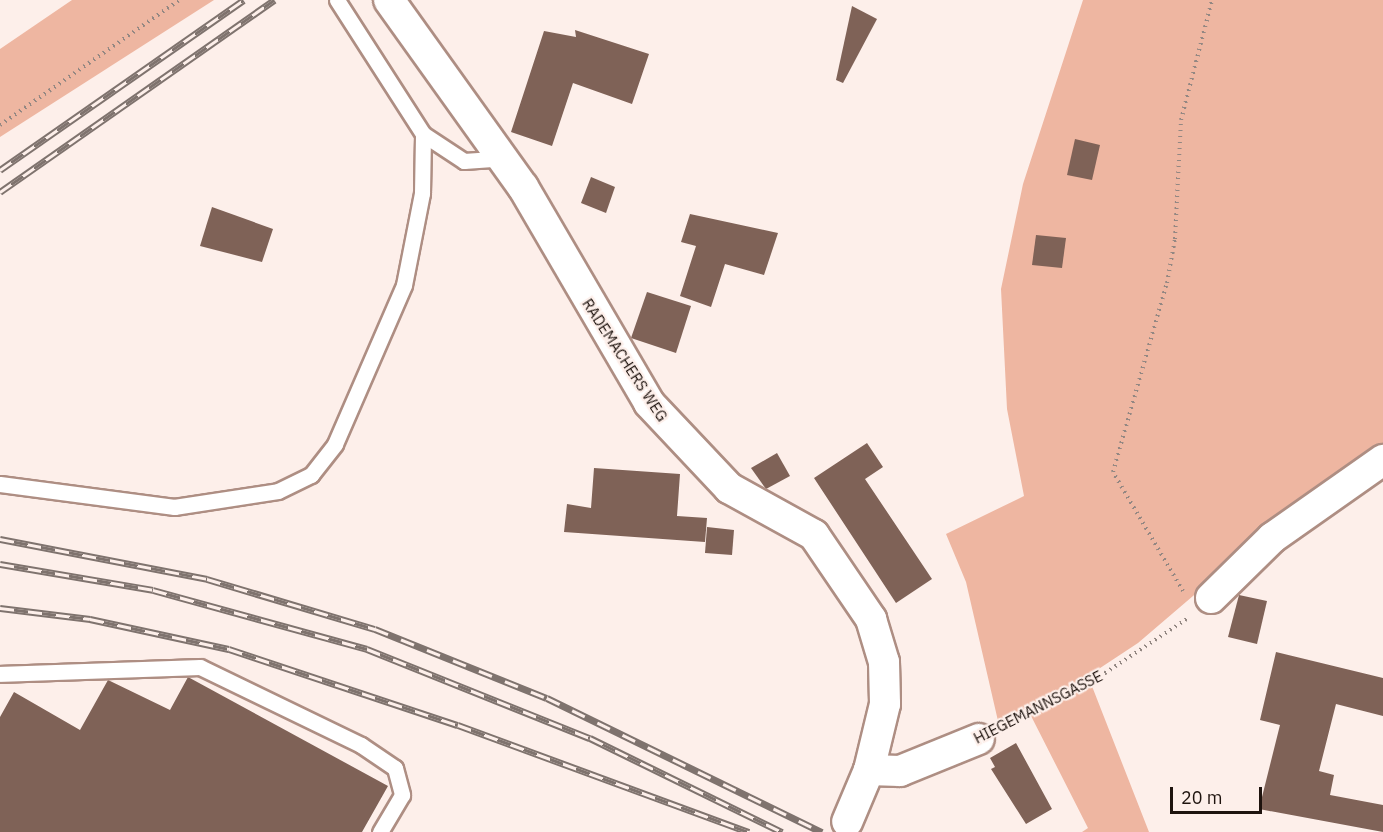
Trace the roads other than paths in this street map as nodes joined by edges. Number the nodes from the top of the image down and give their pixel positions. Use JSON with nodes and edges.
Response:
{"nodes":[{"id":1,"x":337,"y":0,"type":"edge"},
{"id":2,"x":389,"y":0,"type":"edge"},
{"id":3,"x":423,"y":135,"type":"junction"},
{"id":4,"x":503,"y":158,"type":"junction"},
{"id":5,"x":1383,"y":460,"type":"edge"},
{"id":6,"x":0,"y":484,"type":"edge"},
{"id":7,"x":1199,"y":604,"type":"road end"},
{"id":8,"x":0,"y":674,"type":"edge"},
{"id":9,"x":979,"y":739,"type":"road end"},
{"id":10,"x":869,"y":770,"type":"junction"},
{"id":11,"x":847,"y":822,"type":"dead end"},
{"id":12,"x":380,"y":832,"type":"edge"}],
"edges":[{"from":1,"to":3,"type":"lane"},
{"from":2,"to":4,"type":"street","name":"RADEMACHERS WEG"},
{"from":3,"to":4,"type":"lane"},
{"from":3,"to":6,"type":"lane"},
{"from":4,"to":10,"type":"street","name":"RADEMACHERS WEG"},
{"from":5,"to":7,"type":"street"},
{"from":8,"to":12,"type":"lane"},
{"from":9,"to":10,"type":"street","name":"HIEGEMANNSGASSE"},
{"from":10,"to":11,"type":"street","name":"RADEMACHERS WEG"}]}
